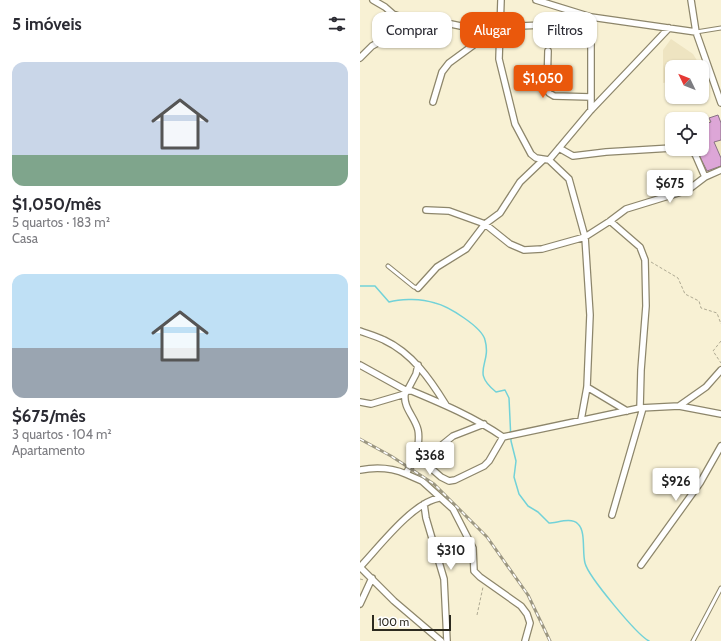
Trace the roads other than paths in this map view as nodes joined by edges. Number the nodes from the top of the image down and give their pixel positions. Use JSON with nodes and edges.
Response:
{"nodes":[{"id":1,"x":373,"y":0,"type":"edge"},
{"id":2,"x":501,"y":0,"type":"edge"},
{"id":3,"x":536,"y":0,"type":"edge"},
{"id":4,"x":691,"y":0,"type":"edge"},
{"id":5,"x":391,"y":12,"type":"edge"},
{"id":6,"x":500,"y":12,"type":"edge"},
{"id":7,"x":569,"y":12,"type":"edge"},
{"id":8,"x":597,"y":21,"type":"edge"},
{"id":9,"x":669,"y":28,"type":"junction"},
{"id":10,"x":721,"y":28,"type":"edge"},
{"id":11,"x":696,"y":32,"type":"junction"},
{"id":12,"x":372,"y":46,"type":"edge"},
{"id":13,"x":470,"y":48,"type":"edge"},
{"id":14,"x":499,"y":48,"type":"edge"},
{"id":15,"x":591,"y":48,"type":"edge"},
{"id":16,"x":548,"y":51,"type":"dead end"},
{"id":17,"x":360,"y":58,"type":"edge"},
{"id":18,"x":591,"y":97,"type":"junction"},
{"id":19,"x":433,"y":102,"type":"dead end"},
{"id":20,"x":721,"y":103,"type":"edge"},
{"id":21,"x":591,"y":110,"type":"junction"},
{"id":22,"x":559,"y":148,"type":"junction"},
{"id":23,"x":665,"y":148,"type":"edge"},
{"id":24,"x":696,"y":156,"type":"edge"},
{"id":25,"x":546,"y":160,"type":"junction"},
{"id":26,"x":721,"y":170,"type":"edge"},
{"id":27,"x":705,"y":177,"type":"junction"},
{"id":28,"x":426,"y":210,"type":"dead end"},
{"id":29,"x":610,"y":221,"type":"junction"},
{"id":30,"x":485,"y":224,"type":"junction"},
{"id":31,"x":585,"y":238,"type":"junction"},
{"id":32,"x":388,"y":266,"type":"dead end"},
{"id":33,"x":418,"y":288,"type":"joint"},
{"id":34,"x":361,"y":333,"type":"edge"},
{"id":35,"x":360,"y":365,"type":"edge"},
{"id":36,"x":418,"y":365,"type":"junction"},
{"id":37,"x":721,"y":370,"type":"edge"},
{"id":38,"x":587,"y":387,"type":"junction"},
{"id":39,"x":406,"y":393,"type":"junction"},
{"id":40,"x":360,"y":402,"type":"edge"},
{"id":41,"x":446,"y":405,"type":"junction"},
{"id":42,"x":679,"y":406,"type":"junction"},
{"id":43,"x":642,"y":408,"type":"junction"},
{"id":44,"x":627,"y":411,"type":"junction"},
{"id":45,"x":721,"y":414,"type":"edge"},
{"id":46,"x":581,"y":420,"type":"junction"},
{"id":47,"x":484,"y":424,"type":"junction"},
{"id":48,"x":505,"y":437,"type":"junction"},
{"id":49,"x":721,"y":446,"type":"edge"},
{"id":50,"x":423,"y":457,"type":"junction"},
{"id":51,"x":360,"y":470,"type":"edge"},
{"id":52,"x":406,"y":474,"type":"junction"},
{"id":53,"x":439,"y":498,"type":"junction"},
{"id":54,"x":424,"y":504,"type":"junction"},
{"id":55,"x":612,"y":515,"type":"dead end"},
{"id":56,"x":641,"y":565,"type":"dead end"},
{"id":57,"x":360,"y":567,"type":"edge"},
{"id":58,"x":372,"y":578,"type":"junction"},
{"id":59,"x":721,"y":588,"type":"edge"},
{"id":60,"x":360,"y":604,"type":"edge"},
{"id":61,"x":442,"y":641,"type":"edge"},
{"id":62,"x":447,"y":641,"type":"edge"},
{"id":63,"x":525,"y":641,"type":"edge"},
{"id":64,"x":693,"y":641,"type":"edge"}],
"edges":[{"from":1,"to":5,"type":"street"},
{"from":2,"to":6,"type":"street"},
{"from":3,"to":7,"type":"street"},
{"from":4,"to":11,"type":"street"},
{"from":8,"to":9,"type":"street"},
{"from":9,"to":11,"type":"street"},
{"from":9,"to":21,"type":"street"},
{"from":10,"to":11,"type":"lane"},
{"from":11,"to":20,"type":"street"},
{"from":12,"to":17,"type":"street"},
{"from":13,"to":19,"type":"street"},
{"from":14,"to":25,"type":"street"},
{"from":15,"to":18,"type":"street"},
{"from":16,"to":18,"type":"street"},
{"from":18,"to":21,"type":"street"},
{"from":21,"to":22,"type":"street"},
{"from":22,"to":23,"type":"street"},
{"from":22,"to":25,"type":"street"},
{"from":24,"to":27,"type":"street"},
{"from":25,"to":30,"type":"street"},
{"from":25,"to":31,"type":"street"},
{"from":26,"to":27,"type":"street"},
{"from":27,"to":29,"type":"street"},
{"from":28,"to":30,"type":"street"},
{"from":29,"to":31,"type":"street"},
{"from":29,"to":43,"type":"street"},
{"from":30,"to":31,"type":"street"},
{"from":30,"to":33,"type":"street"},
{"from":31,"to":38,"type":"street"},
{"from":32,"to":33,"type":"lane"},
{"from":34,"to":36,"type":"street"},
{"from":35,"to":39,"type":"street"},
{"from":36,"to":39,"type":"street"},
{"from":36,"to":41,"type":"street"},
{"from":37,"to":42,"type":"street"},
{"from":38,"to":44,"type":"street"},
{"from":38,"to":46,"type":"street"},
{"from":39,"to":40,"type":"street"},
{"from":39,"to":41,"type":"street"},
{"from":39,"to":50,"type":"street"},
{"from":41,"to":47,"type":"street"},
{"from":42,"to":43,"type":"street"},
{"from":42,"to":45,"type":"street"},
{"from":43,"to":44,"type":"street"},
{"from":43,"to":55,"type":"street"},
{"from":44,"to":46,"type":"street"},
{"from":46,"to":48,"type":"street"},
{"from":47,"to":48,"type":"street"},
{"from":47,"to":50,"type":"street"},
{"from":48,"to":50,"type":"street"},
{"from":49,"to":56,"type":"street"},
{"from":50,"to":52,"type":"street"},
{"from":51,"to":52,"type":"street"},
{"from":52,"to":53,"type":"street"},
{"from":53,"to":54,"type":"street"},
{"from":53,"to":63,"type":"street"},
{"from":54,"to":57,"type":"street"},
{"from":54,"to":62,"type":"street"},
{"from":57,"to":58,"type":"street"},
{"from":58,"to":60,"type":"street"},
{"from":58,"to":61,"type":"street"},
{"from":59,"to":64,"type":"lane"}]}
